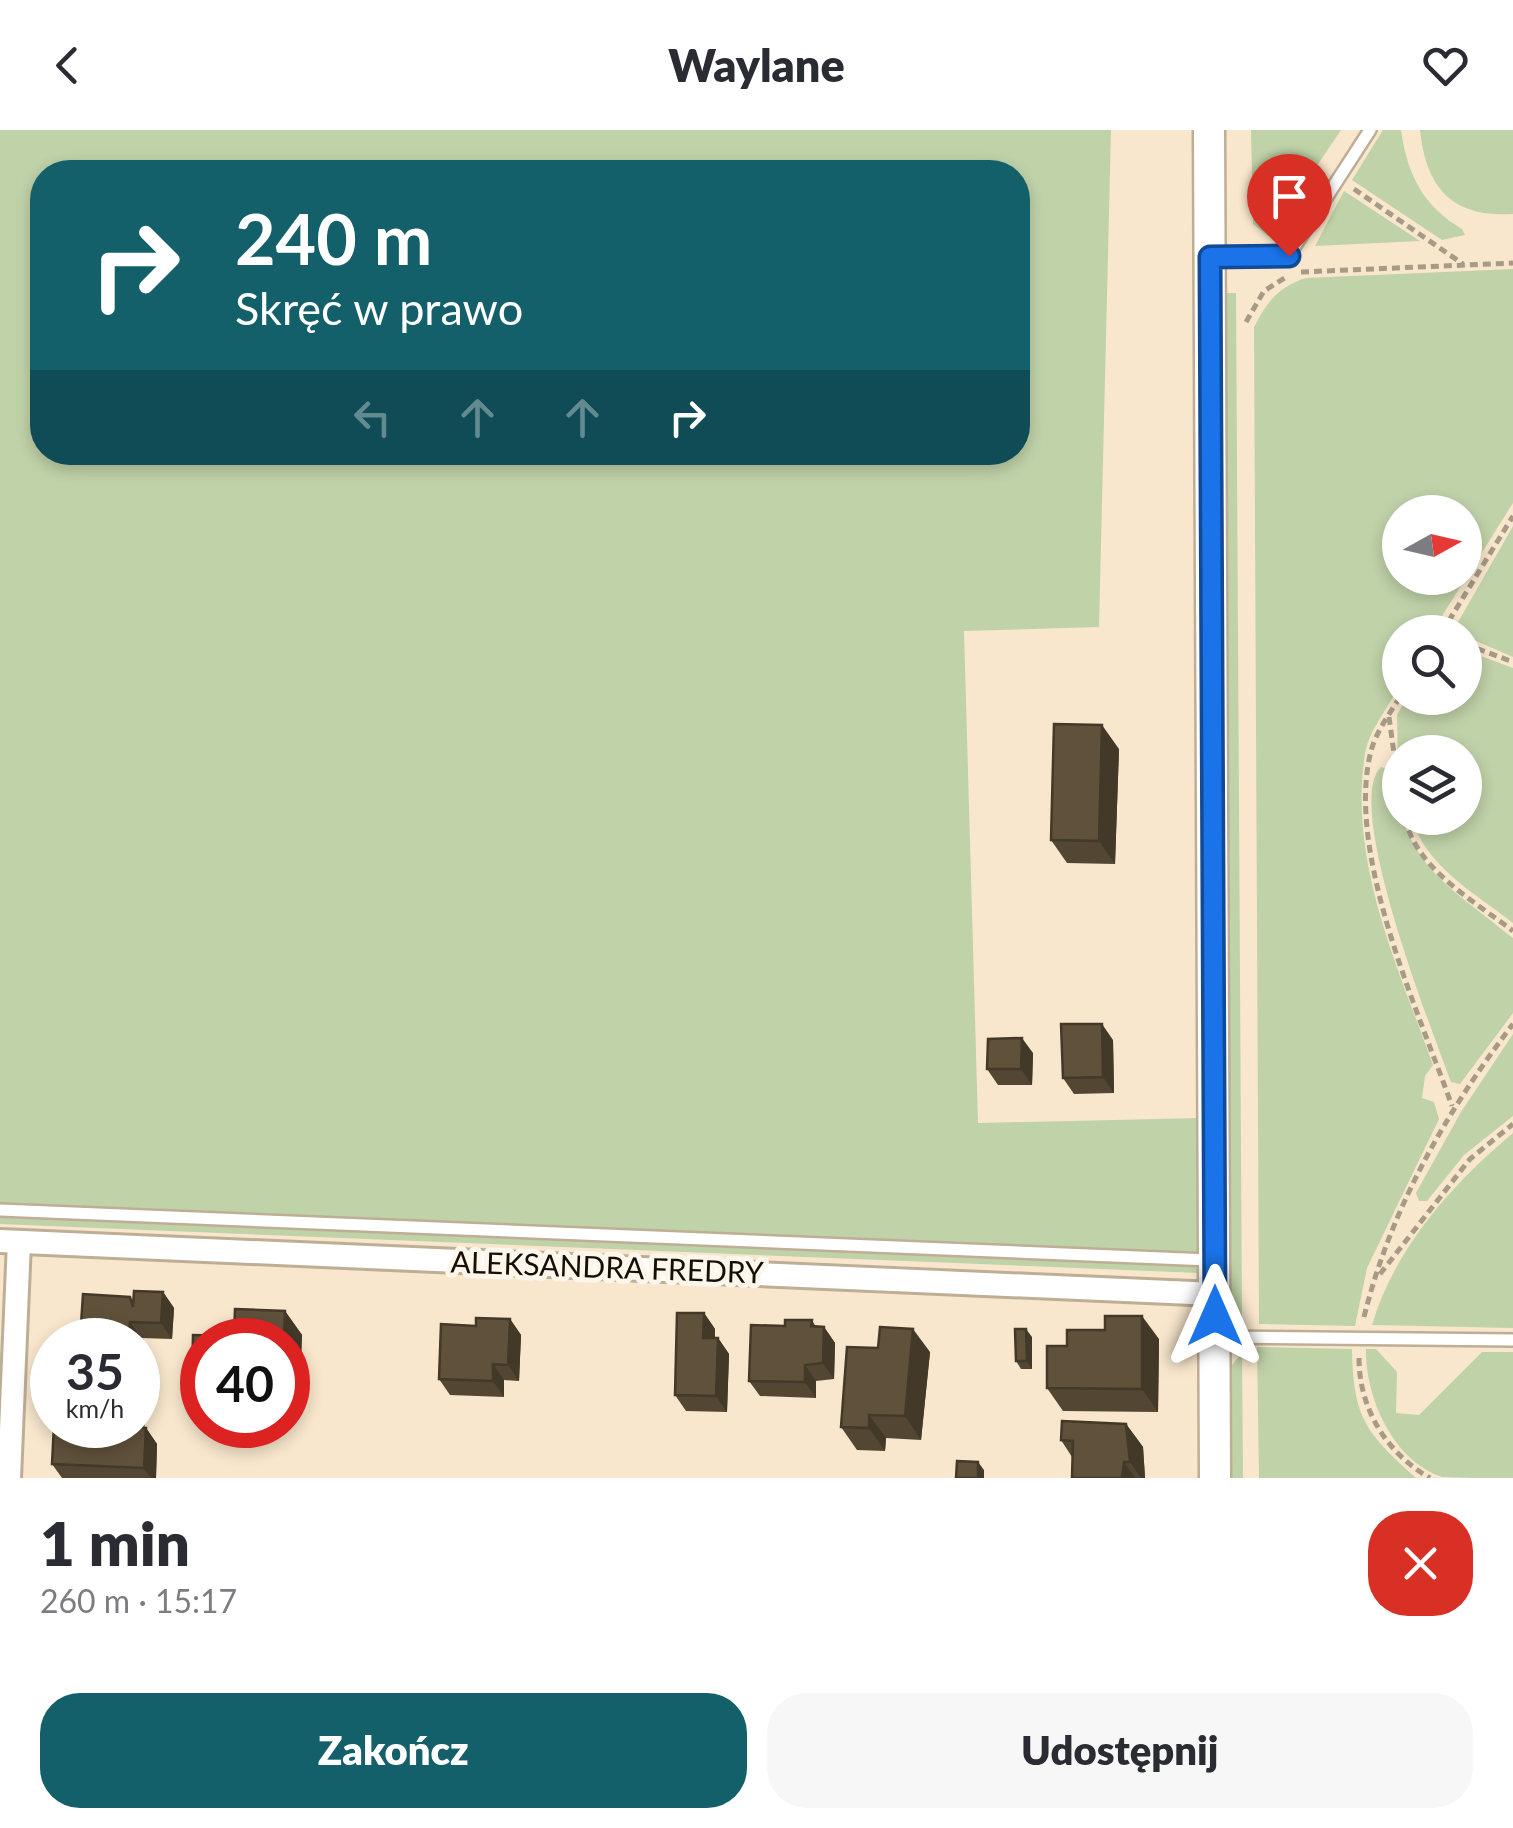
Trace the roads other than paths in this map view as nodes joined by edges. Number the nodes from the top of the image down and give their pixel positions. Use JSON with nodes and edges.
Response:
{"nodes":[{"id":1,"x":1210,"y":130,"type":"edge"},
{"id":2,"x":1370,"y":130,"type":"edge"},
{"id":3,"x":1210,"y":257,"type":"junction"},
{"id":4,"x":0,"y":1210,"type":"edge"},
{"id":5,"x":10,"y":1242,"type":"edge"},
{"id":6,"x":1215,"y":1260,"type":"junction"},
{"id":7,"x":1215,"y":1294,"type":"junction"},
{"id":8,"x":1214,"y":1337,"type":"junction"},
{"id":9,"x":1513,"y":1340,"type":"edge"},
{"id":10,"x":9,"y":1478,"type":"edge"},
{"id":11,"x":1215,"y":1478,"type":"edge"}],
"edges":[{"from":1,"to":3,"type":"street"},
{"from":2,"to":3,"type":"lane"},
{"from":3,"to":6,"type":"street"},
{"from":4,"to":6,"type":"lane"},
{"from":5,"to":7,"type":"street","name":"ALEKSANDRA FREDRY"},
{"from":5,"to":10,"type":"street"},
{"from":6,"to":7,"type":"street"},
{"from":7,"to":8,"type":"street"},
{"from":8,"to":9,"type":"lane"},
{"from":8,"to":11,"type":"street"}]}
